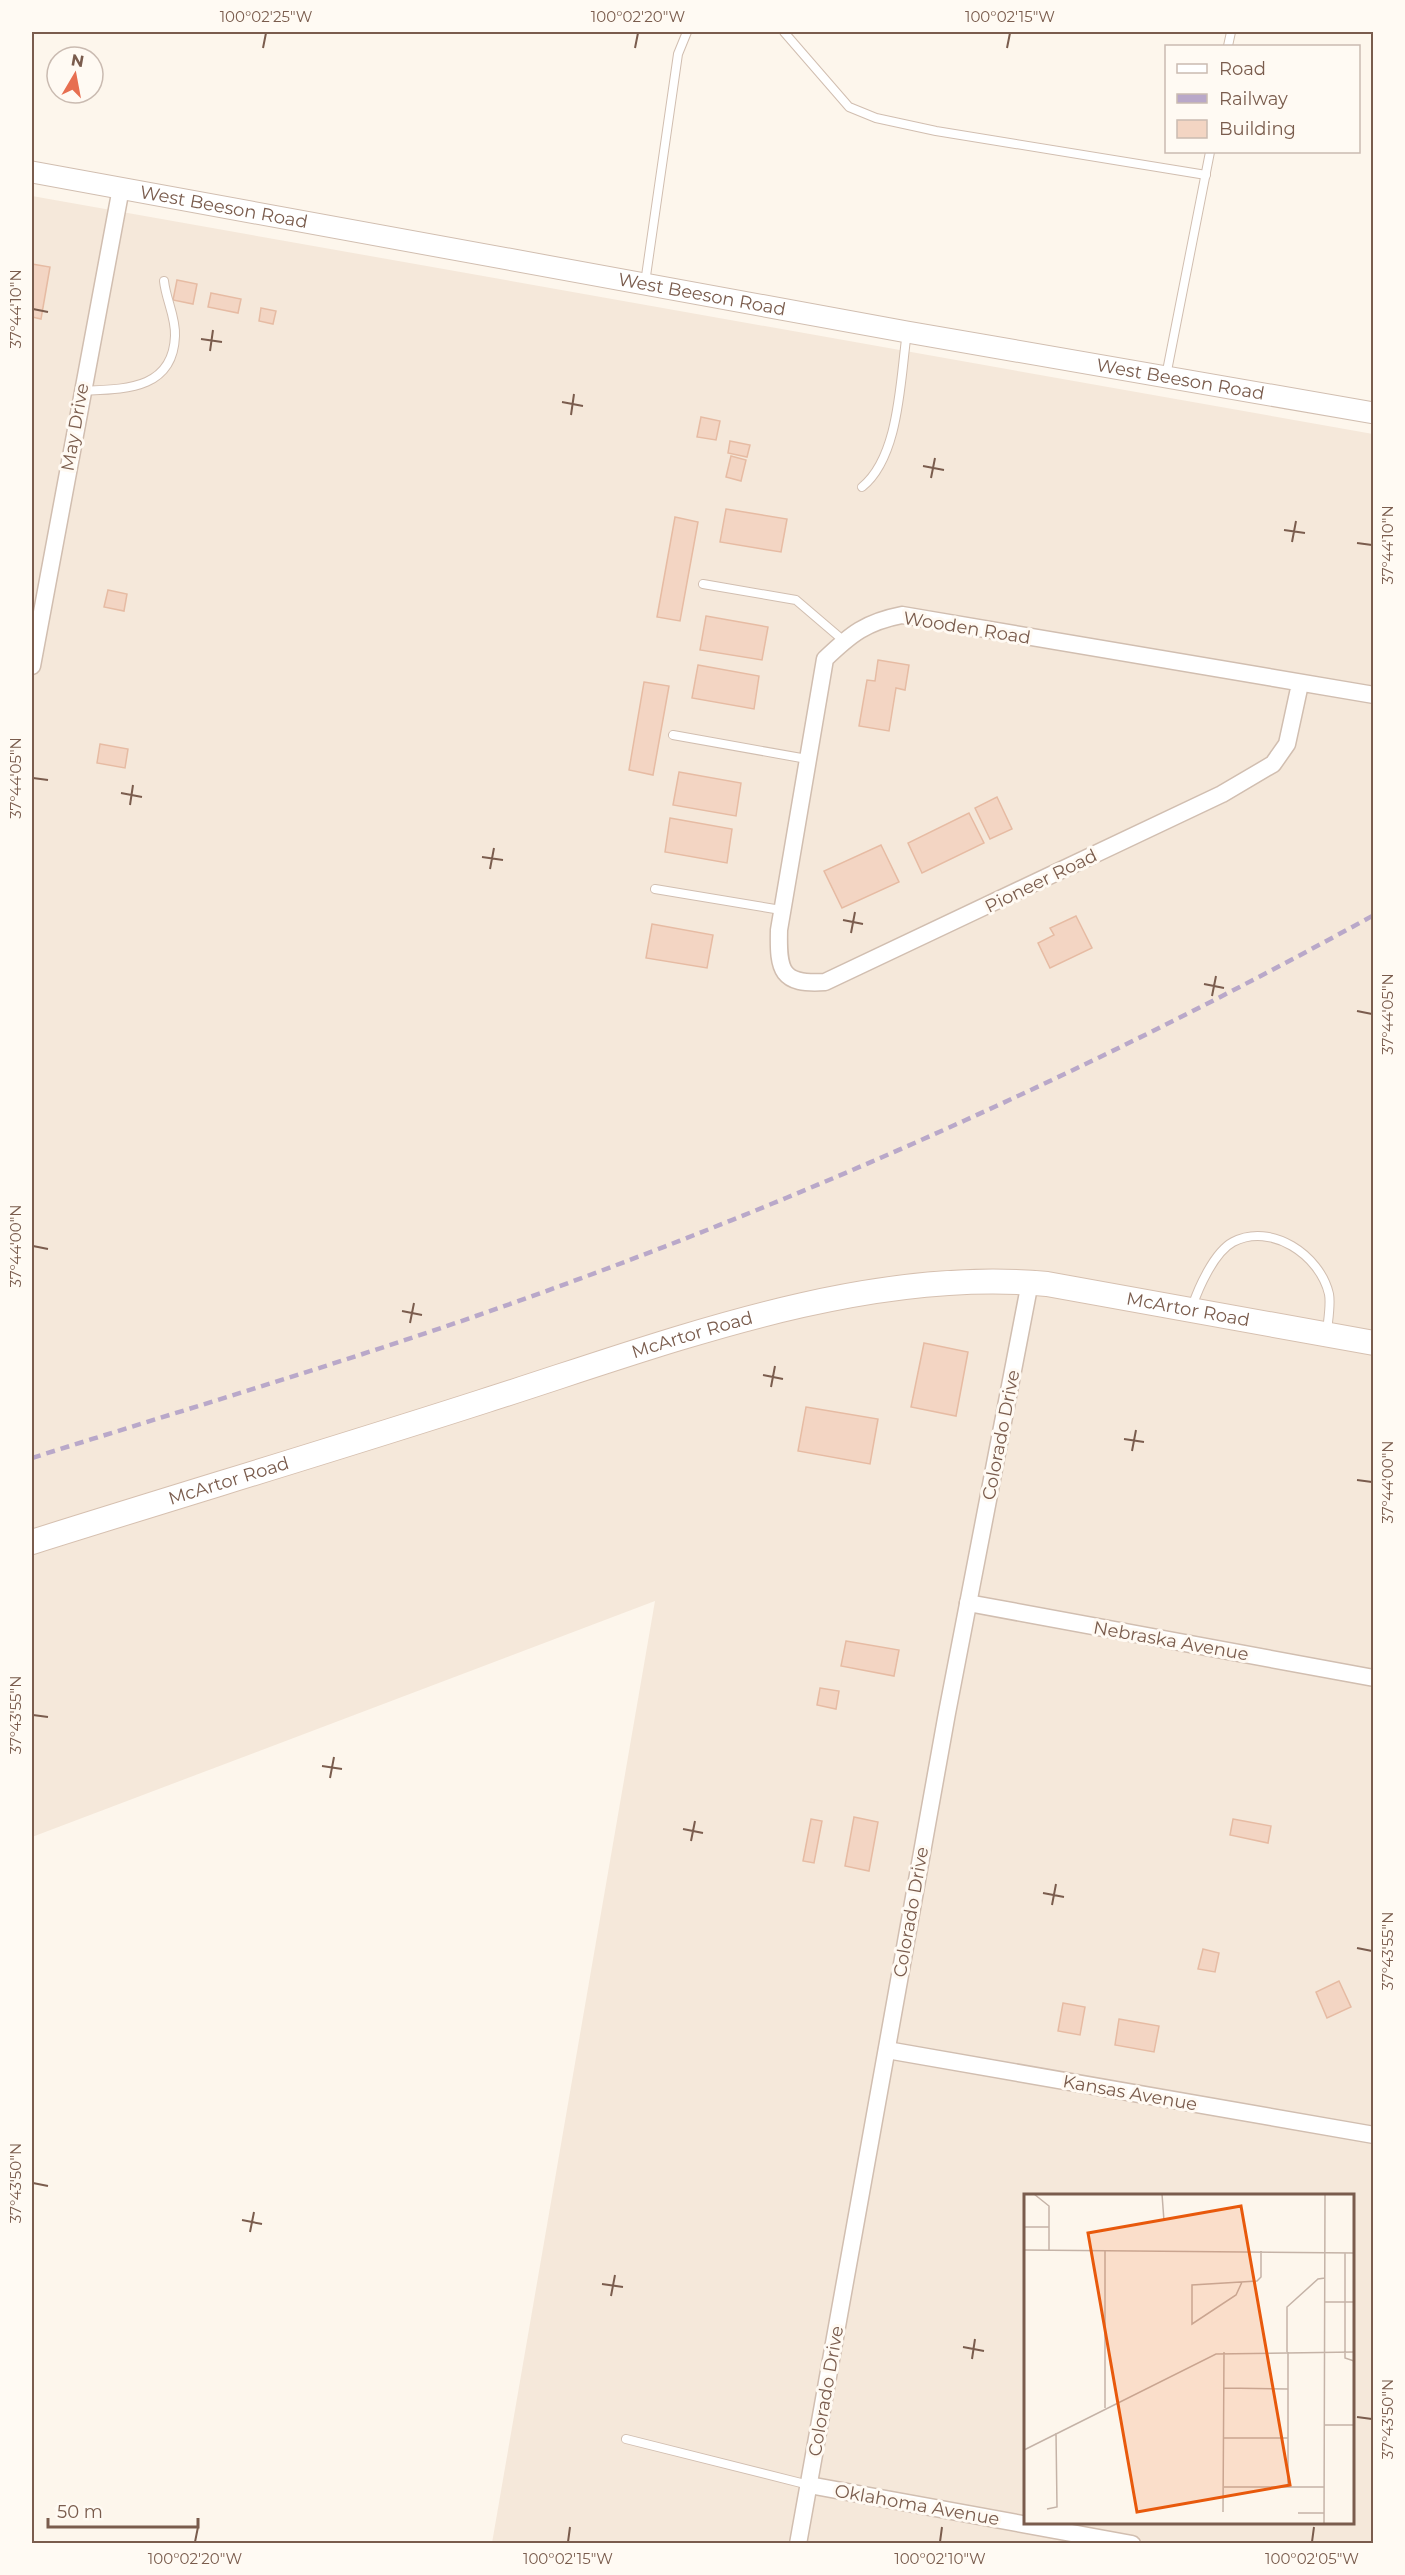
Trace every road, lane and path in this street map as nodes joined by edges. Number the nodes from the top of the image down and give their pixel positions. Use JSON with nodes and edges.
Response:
{"nodes":[{"id":1,"x":687,"y":32,"type":"edge"},
{"id":2,"x":784,"y":32,"type":"edge"},
{"id":3,"x":1210,"y":153,"type":"edge"},
{"id":4,"x":32,"y":172,"type":"edge"},
{"id":5,"x":1206,"y":175,"type":"junction"},
{"id":6,"x":121,"y":188,"type":"junction"},
{"id":7,"x":164,"y":281,"type":"dead end"},
{"id":8,"x":645,"y":284,"type":"junction"},
{"id":9,"x":908,"y":332,"type":"junction"},
{"id":10,"x":1166,"y":376,"type":"junction"},
{"id":11,"x":82,"y":391,"type":"junction"},
{"id":12,"x":1374,"y":413,"type":"edge"},
{"id":13,"x":862,"y":487,"type":"dead end"},
{"id":14,"x":703,"y":584,"type":"dead end"},
{"id":15,"x":844,"y":641,"type":"junction"},
{"id":16,"x":32,"y":666,"type":"edge"},
{"id":17,"x":1300,"y":684,"type":"junction"},
{"id":18,"x":1374,"y":695,"type":"edge"},
{"id":19,"x":673,"y":735,"type":"dead end"},
{"id":20,"x":807,"y":759,"type":"junction"},
{"id":21,"x":655,"y":889,"type":"dead end"},
{"id":22,"x":781,"y":910,"type":"junction"},
{"id":23,"x":1030,"y":1282,"type":"junction"},
{"id":24,"x":1191,"y":1310,"type":"junction"},
{"id":25,"x":1327,"y":1335,"type":"junction"},
{"id":26,"x":1374,"y":1343,"type":"edge"},
{"id":27,"x":32,"y":1542,"type":"edge"},
{"id":28,"x":968,"y":1603,"type":"junction"},
{"id":29,"x":1374,"y":1678,"type":"edge"},
{"id":30,"x":887,"y":2050,"type":"junction"},
{"id":31,"x":1374,"y":2135,"type":"edge"},
{"id":32,"x":626,"y":2439,"type":"dead end"},
{"id":33,"x":809,"y":2485,"type":"junction"},
{"id":34,"x":1082,"y":2539,"type":"edge"},
{"id":35,"x":798,"y":2544,"type":"edge"},
{"id":36,"x":1132,"y":2544,"type":"edge"}],
"edges":[{"from":1,"to":8,"type":"lane"},
{"from":2,"to":5,"type":"lane"},
{"from":3,"to":5,"type":"lane"},
{"from":4,"to":6,"type":"street","name":"West Beeson Road"},
{"from":5,"to":10,"type":"lane"},
{"from":6,"to":8,"type":"street","name":"West Beeson Road"},
{"from":6,"to":11,"type":"street","name":"May Drive"},
{"from":7,"to":11,"type":"lane"},
{"from":8,"to":9,"type":"street","name":"West Beeson Road"},
{"from":9,"to":10,"type":"street","name":"West Beeson Road"},
{"from":9,"to":13,"type":"lane"},
{"from":10,"to":12,"type":"street","name":"West Beeson Road"},
{"from":11,"to":16,"type":"street","name":"May Drive"},
{"from":14,"to":15,"type":"lane"},
{"from":15,"to":17,"type":"street","name":"Wooden Road"},
{"from":15,"to":20,"type":"street","name":"Wooden Road"},
{"from":17,"to":18,"type":"street","name":"Wooden Road"},
{"from":17,"to":22,"type":"street","name":"Pioneer Road"},
{"from":19,"to":20,"type":"lane"},
{"from":20,"to":22,"type":"street","name":"Wooden Road"},
{"from":21,"to":22,"type":"lane"},
{"from":23,"to":24,"type":"main road","name":"McArtor Road"},
{"from":23,"to":27,"type":"main road","name":"McArtor Road"},
{"from":23,"to":28,"type":"street","name":"Colorado Drive"},
{"from":24,"to":25,"type":"main road","name":"McArtor Road"},
{"from":24,"to":25,"type":"lane"},
{"from":25,"to":26,"type":"main road","name":"McArtor Road"},
{"from":28,"to":29,"type":"street","name":"Nebraska Avenue"},
{"from":28,"to":30,"type":"street","name":"Colorado Drive"},
{"from":30,"to":31,"type":"street","name":"Kansas Avenue"},
{"from":30,"to":33,"type":"street","name":"Colorado Drive"},
{"from":32,"to":33,"type":"lane"},
{"from":33,"to":34,"type":"street","name":"Oklahoma Avenue"},
{"from":33,"to":35,"type":"street","name":"Colorado Drive"},
{"from":34,"to":36,"type":"street","name":"Oklahoma Avenue"}]}
